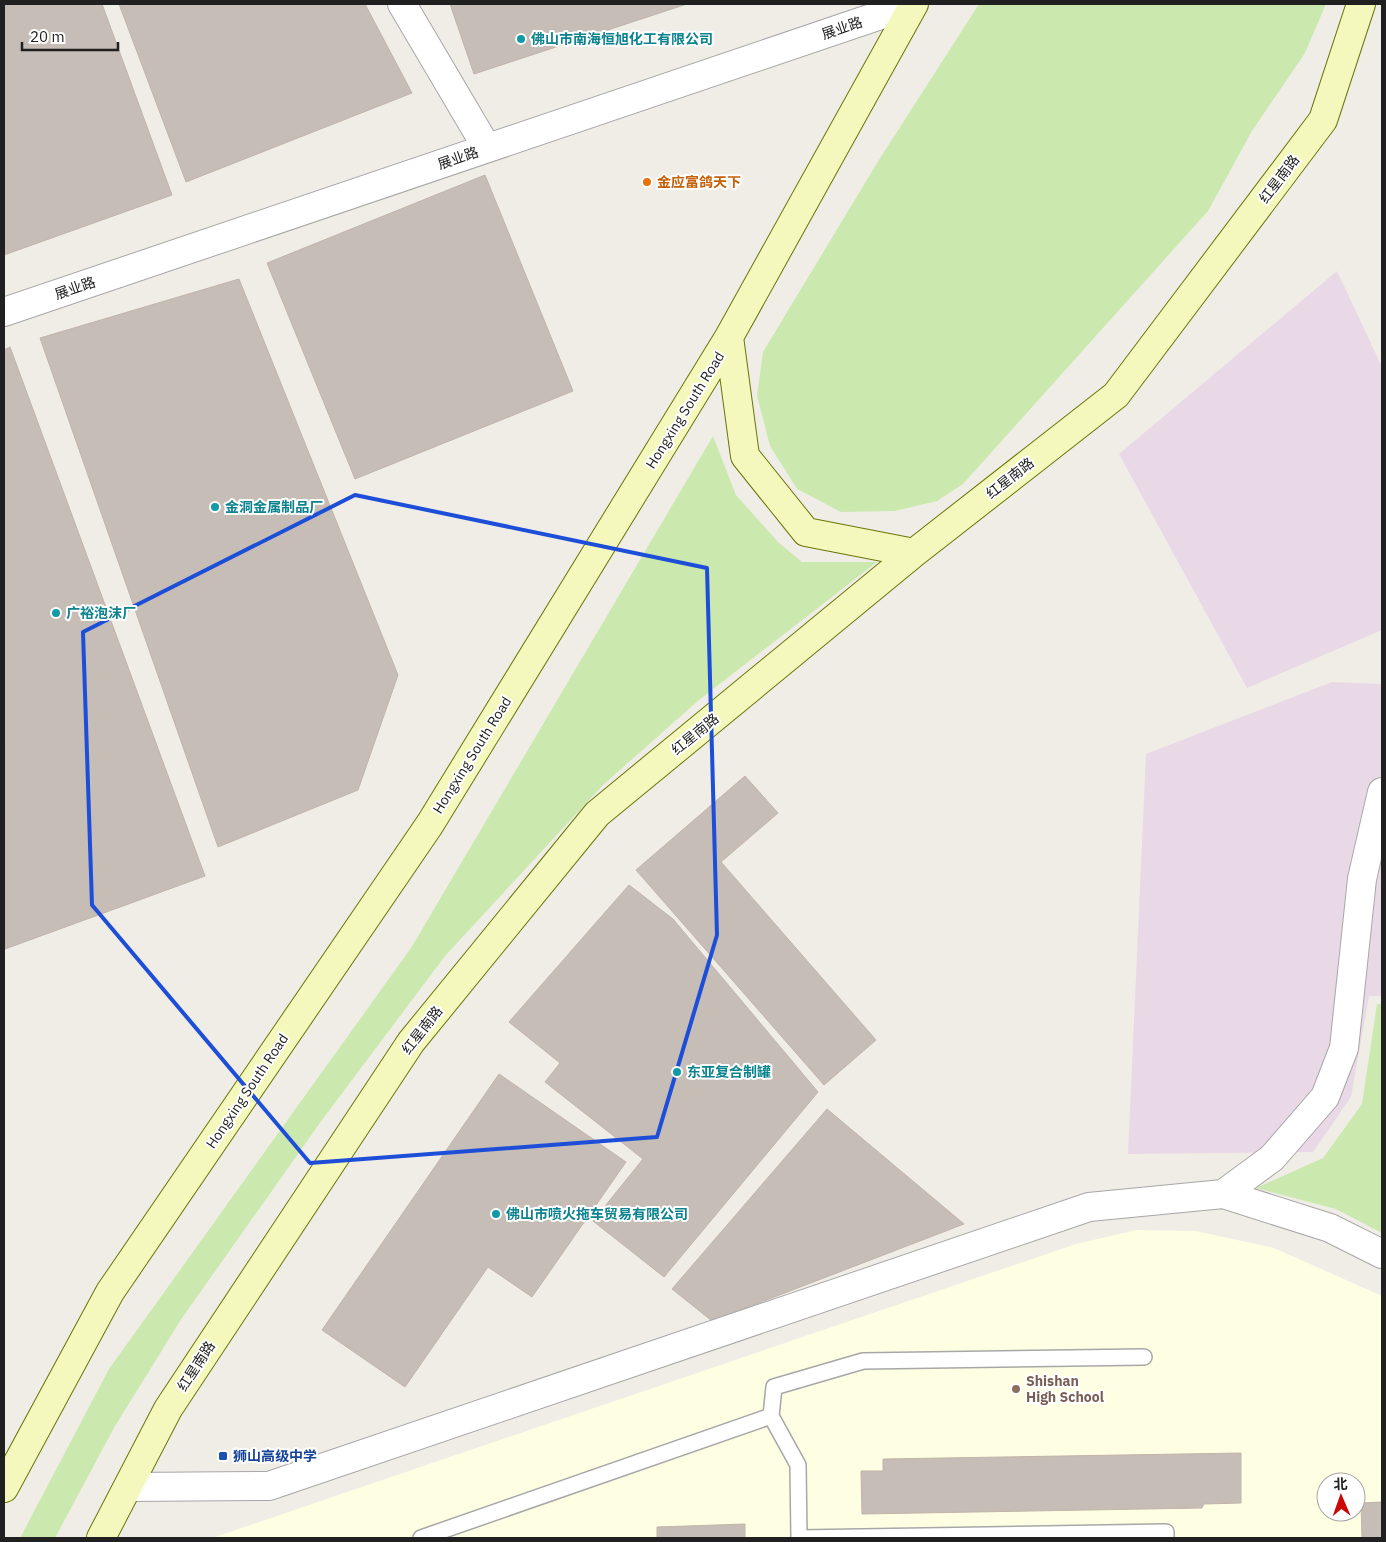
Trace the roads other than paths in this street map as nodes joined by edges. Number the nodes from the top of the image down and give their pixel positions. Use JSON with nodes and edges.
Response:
{"nodes":[{"id":1,"x":402,"y":4,"type":"edge"},
{"id":2,"x":913,"y":4,"type":"edge"},
{"id":3,"x":1361,"y":4,"type":"edge"},
{"id":4,"x":487,"y":148,"type":"junction"},
{"id":5,"x":4,"y":312,"type":"edge"},
{"id":6,"x":729,"y":337,"type":"junction"},
{"id":7,"x":914,"y":553,"type":"junction"},
{"id":8,"x":1382,"y":792,"type":"edge"},
{"id":9,"x":1223,"y":1194,"type":"junction"},
{"id":10,"x":1382,"y":1254,"type":"edge"},
{"id":11,"x":1144,"y":1357,"type":"dead end"},
{"id":12,"x":771,"y":1416,"type":"junction"},
{"id":13,"x":128,"y":1487,"type":"junction"},
{"id":14,"x":4,"y":1488,"type":"edge"},
{"id":15,"x":101,"y":1538,"type":"edge"},
{"id":16,"x":420,"y":1538,"type":"edge"},
{"id":17,"x":799,"y":1538,"type":"edge"},
{"id":18,"x":1166,"y":1538,"type":"edge"}],
"edges":[{"from":1,"to":4,"type":"street"},
{"from":2,"to":4,"type":"street","name":"展业路"},
{"from":2,"to":6,"type":"main road","name":"Hongxing South Road"},
{"from":3,"to":7,"type":"main road","name":"红星南路"},
{"from":4,"to":5,"type":"street","name":"展业路"},
{"from":6,"to":7,"type":"main road"},
{"from":6,"to":14,"type":"main road","name":"Hongxing South Road"},
{"from":7,"to":13,"type":"main road","name":"红星南路"},
{"from":8,"to":9,"type":"street"},
{"from":9,"to":10,"type":"street"},
{"from":9,"to":13,"type":"street"},
{"from":11,"to":12,"type":"lane"},
{"from":12,"to":16,"type":"lane"},
{"from":12,"to":17,"type":"lane"},
{"from":13,"to":15,"type":"main road","name":"红星南路"},
{"from":17,"to":18,"type":"lane"}]}
